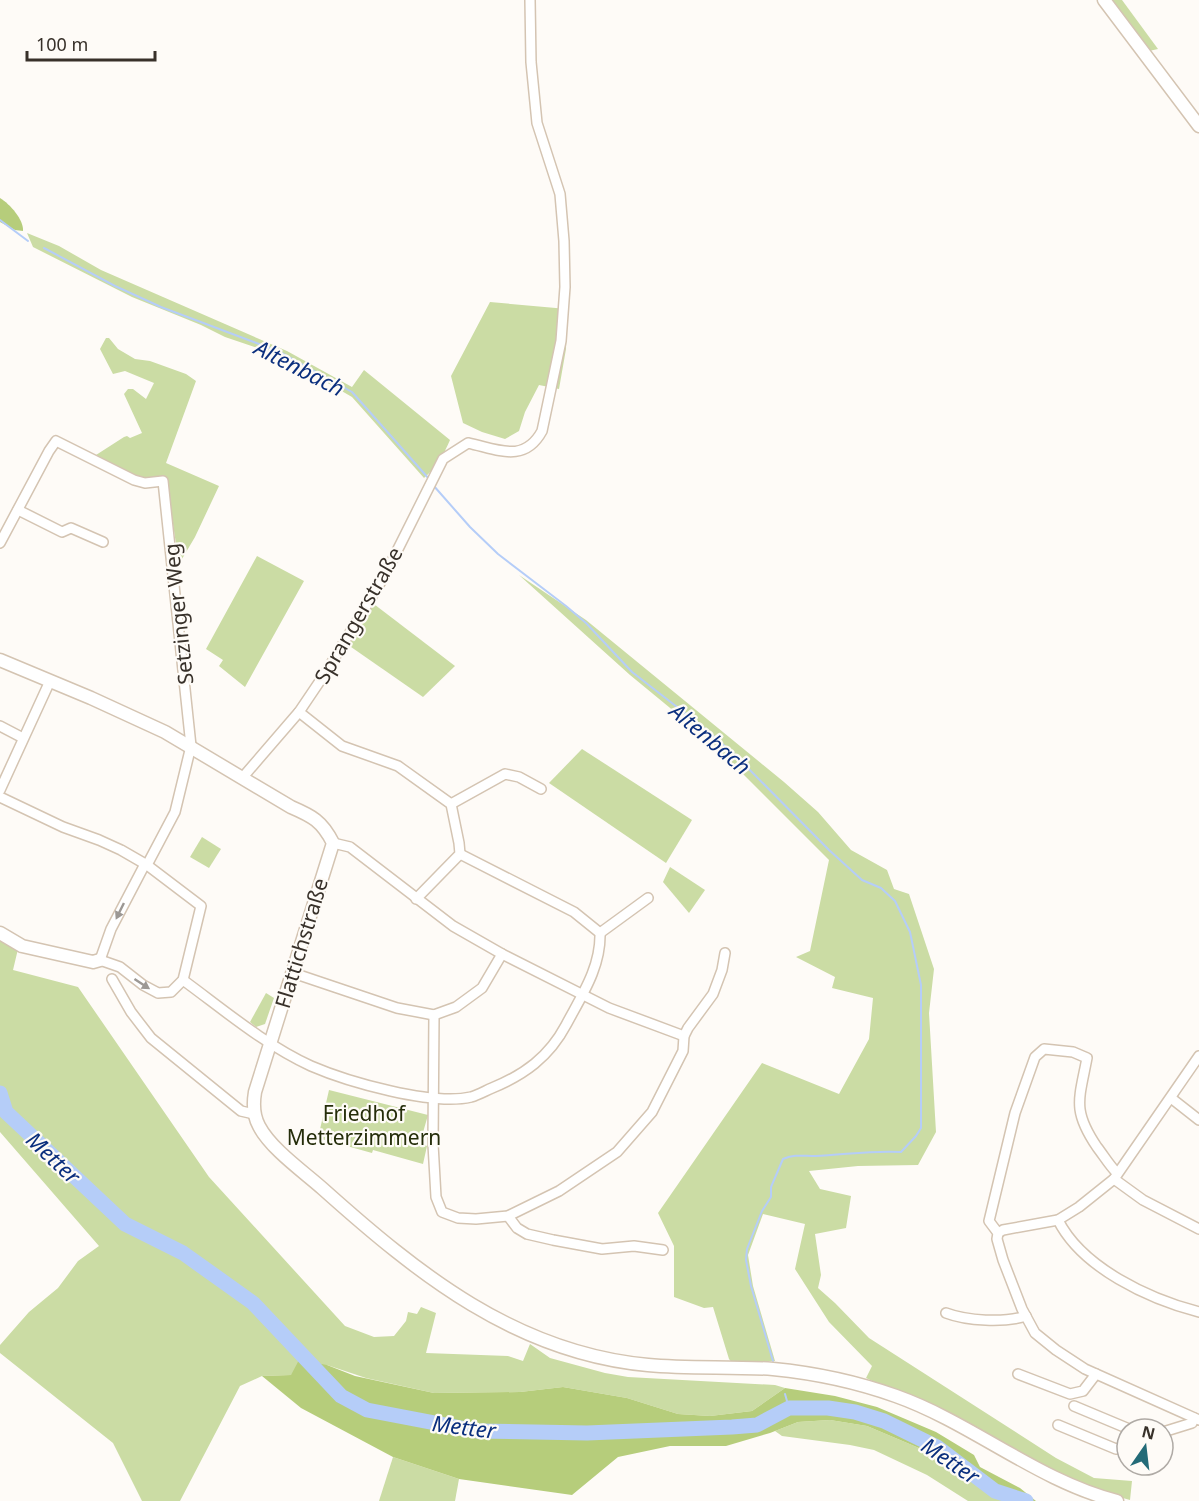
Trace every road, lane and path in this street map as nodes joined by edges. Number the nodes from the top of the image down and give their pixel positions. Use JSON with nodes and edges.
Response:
{"nodes":[{"id":1,"x":530,"y":0,"type":"edge"},
{"id":2,"x":1104,"y":0,"type":"edge"},
{"id":3,"x":1199,"y":126,"type":"edge"},
{"id":4,"x":18,"y":510,"type":"junction"},
{"id":5,"x":3,"y":530,"type":"edge"},
{"id":6,"x":103,"y":542,"type":"dead end"},
{"id":7,"x":0,"y":543,"type":"edge"},
{"id":8,"x":0,"y":660,"type":"edge"},
{"id":9,"x":51,"y":681,"type":"junction"},
{"id":10,"x":299,"y":712,"type":"junction"},
{"id":11,"x":0,"y":726,"type":"edge"},
{"id":12,"x":23,"y":738,"type":"junction"},
{"id":13,"x":191,"y":746,"type":"junction"},
{"id":14,"x":243,"y":777,"type":"junction"},
{"id":15,"x":541,"y":789,"type":"dead end"},
{"id":16,"x":0,"y":790,"type":"edge"},
{"id":17,"x":0,"y":797,"type":"edge"},
{"id":18,"x":451,"y":804,"type":"junction"},
{"id":19,"x":333,"y":843,"type":"junction"},
{"id":20,"x":460,"y":854,"type":"junction"},
{"id":21,"x":146,"y":865,"type":"junction"},
{"id":22,"x":648,"y":898,"type":"dead end"},
{"id":23,"x":416,"y":899,"type":"junction"},
{"id":24,"x":0,"y":933,"type":"edge"},
{"id":25,"x":600,"y":933,"type":"junction"},
{"id":26,"x":502,"y":954,"type":"junction"},
{"id":27,"x":725,"y":954,"type":"dead end"},
{"id":28,"x":100,"y":960,"type":"junction"},
{"id":29,"x":302,"y":976,"type":"dead end"},
{"id":30,"x":112,"y":979,"type":"dead end"},
{"id":31,"x":183,"y":980,"type":"junction"},
{"id":32,"x":582,"y":995,"type":"junction"},
{"id":33,"x":434,"y":1015,"type":"junction"},
{"id":34,"x":684,"y":1036,"type":"junction"},
{"id":35,"x":270,"y":1044,"type":"junction"},
{"id":36,"x":1199,"y":1056,"type":"edge"},
{"id":37,"x":433,"y":1098,"type":"junction"},
{"id":38,"x":1171,"y":1098,"type":"junction"},
{"id":39,"x":254,"y":1114,"type":"junction"},
{"id":40,"x":1199,"y":1120,"type":"edge"},
{"id":41,"x":1116,"y":1176,"type":"junction"},
{"id":42,"x":508,"y":1216,"type":"junction"},
{"id":43,"x":1058,"y":1220,"type":"junction"},
{"id":44,"x":1199,"y":1229,"type":"edge"},
{"id":45,"x":998,"y":1233,"type":"junction"},
{"id":46,"x":663,"y":1250,"type":"dead end"},
{"id":47,"x":1199,"y":1312,"type":"edge"},
{"id":48,"x":946,"y":1313,"type":"dead end"},
{"id":49,"x":1026,"y":1316,"type":"junction"},
{"id":50,"x":1018,"y":1374,"type":"dead end"},
{"id":51,"x":1096,"y":1374,"type":"junction"},
{"id":52,"x":1074,"y":1406,"type":"dead end"},
{"id":53,"x":1196,"y":1419,"type":"edge"},
{"id":54,"x":1115,"y":1423,"type":"edge"},
{"id":55,"x":1058,"y":1425,"type":"dead end"},
{"id":56,"x":1175,"y":1428,"type":"edge"},
{"id":57,"x":1115,"y":1449,"type":"edge"},
{"id":58,"x":1117,"y":1501,"type":"edge"}],
"edges":[{"from":1,"to":10,"type":"street","name":"Sprangerstraße"},
{"from":2,"to":3,"type":"main road"},
{"from":4,"to":5,"type":"street"},
{"from":4,"to":6,"type":"street"},
{"from":4,"to":13,"type":"street","name":"Setzinger Weg"},
{"from":5,"to":7,"type":"street"},
{"from":8,"to":9,"type":"main road"},
{"from":9,"to":12,"type":"street"},
{"from":9,"to":13,"type":"main road"},
{"from":10,"to":14,"type":"street","name":"Sprangerstraße"},
{"from":10,"to":18,"type":"street"},
{"from":11,"to":12,"type":"street"},
{"from":12,"to":16,"type":"street"},
{"from":13,"to":14,"type":"main road"},
{"from":13,"to":21,"type":"street","name":"Setzinger Weg"},
{"from":14,"to":19,"type":"main road"},
{"from":15,"to":18,"type":"street"},
{"from":17,"to":21,"type":"street"},
{"from":18,"to":20,"type":"street"},
{"from":19,"to":23,"type":"street"},
{"from":19,"to":35,"type":"main road","name":"Flattichstraße"},
{"from":20,"to":23,"type":"street"},
{"from":20,"to":25,"type":"street"},
{"from":21,"to":28,"type":"street","name":"Setzinger Weg","one_way":true},
{"from":21,"to":31,"type":"street"},
{"from":22,"to":25,"type":"street"},
{"from":23,"to":26,"type":"street"},
{"from":24,"to":28,"type":"main road"},
{"from":25,"to":32,"type":"street"},
{"from":26,"to":32,"type":"street"},
{"from":26,"to":33,"type":"street"},
{"from":27,"to":34,"type":"street"},
{"from":28,"to":31,"type":"street","one_way":true},
{"from":29,"to":33,"type":"street"},
{"from":30,"to":39,"type":"street"},
{"from":31,"to":35,"type":"street"},
{"from":32,"to":34,"type":"street"},
{"from":32,"to":37,"type":"street"},
{"from":33,"to":37,"type":"street"},
{"from":34,"to":42,"type":"street"},
{"from":35,"to":37,"type":"street"},
{"from":35,"to":39,"type":"main road","name":"Flattichstraße"},
{"from":36,"to":38,"type":"street"},
{"from":37,"to":42,"type":"street"},
{"from":38,"to":40,"type":"street"},
{"from":38,"to":41,"type":"street"},
{"from":39,"to":58,"type":"main road"},
{"from":41,"to":43,"type":"street"},
{"from":41,"to":44,"type":"street"},
{"from":41,"to":45,"type":"street"},
{"from":42,"to":46,"type":"street"},
{"from":43,"to":45,"type":"street"},
{"from":43,"to":47,"type":"street"},
{"from":45,"to":49,"type":"street"},
{"from":48,"to":49,"type":"street"},
{"from":49,"to":51,"type":"street"},
{"from":50,"to":51,"type":"street"},
{"from":51,"to":53,"type":"street"},
{"from":52,"to":54,"type":"street"},
{"from":53,"to":56,"type":"street"},
{"from":55,"to":57,"type":"street"}]}
